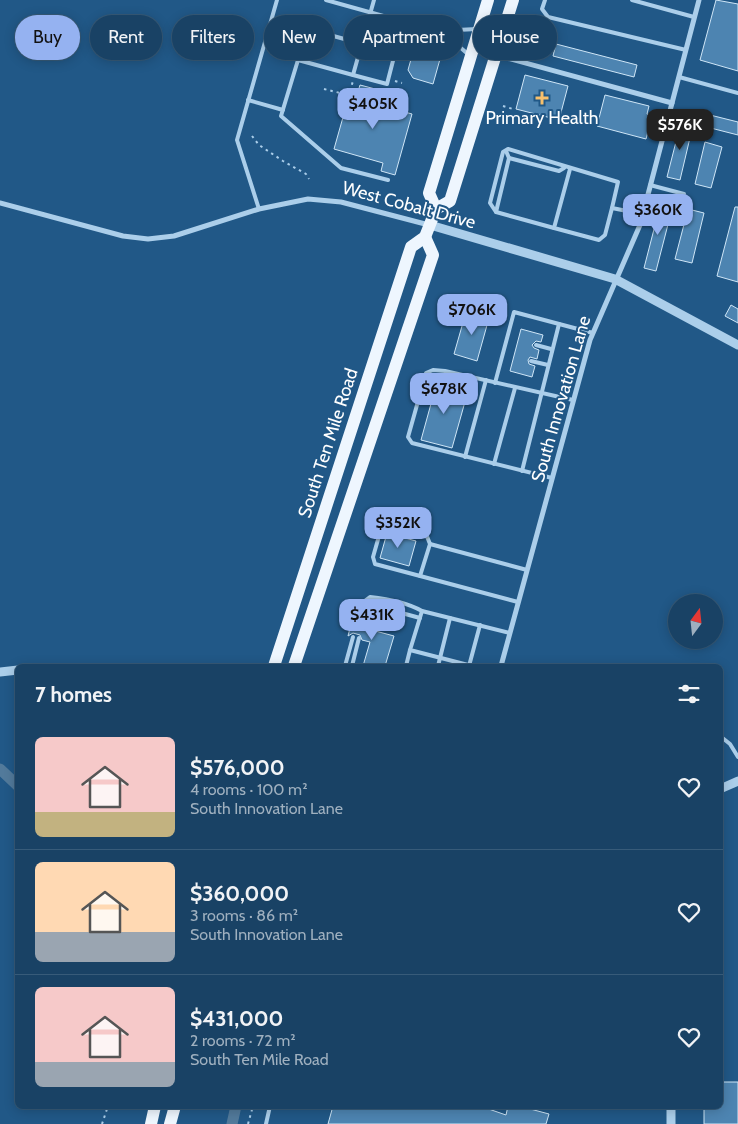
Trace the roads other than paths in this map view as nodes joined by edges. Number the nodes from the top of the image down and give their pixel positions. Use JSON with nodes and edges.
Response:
{"nodes":[{"id":1,"x":277,"y":0,"type":"edge"},
{"id":2,"x":326,"y":0,"type":"edge"},
{"id":3,"x":374,"y":0,"type":"edge"},
{"id":4,"x":488,"y":0,"type":"edge"},
{"id":5,"x":513,"y":0,"type":"edge"},
{"id":6,"x":545,"y":0,"type":"edge"},
{"id":7,"x":632,"y":0,"type":"edge"},
{"id":8,"x":699,"y":0,"type":"edge"},
{"id":9,"x":370,"y":12,"type":"junction"},
{"id":10,"x":369,"y":15,"type":"edge"},
{"id":11,"x":380,"y":15,"type":"edge"},
{"id":12,"x":484,"y":15,"type":"edge"},
{"id":13,"x":508,"y":15,"type":"edge"},
{"id":14,"x":694,"y":17,"type":"junction"},
{"id":15,"x":463,"y":50,"type":"edge"},
{"id":16,"x":686,"y":50,"type":"junction"},
{"id":17,"x":473,"y":54,"type":"edge"},
{"id":18,"x":472,"y":58,"type":"junction"},
{"id":19,"x":298,"y":60,"type":"joint"},
{"id":20,"x":357,"y":60,"type":"edge"},
{"id":21,"x":393,"y":60,"type":"edge"},
{"id":22,"x":494,"y":60,"type":"edge"},
{"id":23,"x":514,"y":60,"type":"edge"},
{"id":24,"x":353,"y":75,"type":"junction"},
{"id":25,"x":679,"y":77,"type":"junction"},
{"id":26,"x":738,"y":92,"type":"edge"},
{"id":27,"x":248,"y":100,"type":"junction"},
{"id":28,"x":672,"y":103,"type":"junction"},
{"id":29,"x":283,"y":110,"type":"junction"},
{"id":30,"x":506,"y":151,"type":"junction"},
{"id":31,"x":510,"y":158,"type":"junction"},
{"id":32,"x":541,"y":158,"type":"junction"},
{"id":33,"x":539,"y":166,"type":"junction"},
{"id":34,"x":564,"y":168,"type":"junction"},
{"id":35,"x":570,"y":169,"type":"junction"},
{"id":36,"x":388,"y":180,"type":"dead end"},
{"id":37,"x":650,"y":185,"type":"junction"},
{"id":38,"x":684,"y":194,"type":"dead end"},
{"id":39,"x":0,"y":203,"type":"edge"},
{"id":40,"x":612,"y":208,"type":"junction"},
{"id":41,"x":259,"y":209,"type":"junction"},
{"id":42,"x":436,"y":209,"type":"junction"},
{"id":43,"x":496,"y":212,"type":"junction"},
{"id":44,"x":642,"y":214,"type":"junction"},
{"id":45,"x":554,"y":228,"type":"junction"},
{"id":46,"x":427,"y":231,"type":"junction"},
{"id":47,"x":615,"y":279,"type":"junction"},
{"id":48,"x":559,"y":324,"type":"junction"},
{"id":49,"x":593,"y":333,"type":"junction"},
{"id":50,"x":508,"y":336,"type":"junction"},
{"id":51,"x":514,"y":338,"type":"dead end"},
{"id":52,"x":536,"y":345,"type":"dead end"},
{"id":53,"x":738,"y":345,"type":"edge"},
{"id":54,"x":551,"y":349,"type":"junction"},
{"id":55,"x":503,"y":354,"type":"junction"},
{"id":56,"x":510,"y":355,"type":"dead end"},
{"id":57,"x":532,"y":361,"type":"dead end"},
{"id":58,"x":548,"y":365,"type":"junction"},
{"id":59,"x":486,"y":380,"type":"junction"},
{"id":60,"x":495,"y":383,"type":"junction"},
{"id":61,"x":515,"y":388,"type":"junction"},
{"id":62,"x":541,"y":393,"type":"junction"},
{"id":63,"x":573,"y":400,"type":"junction"},
{"id":64,"x":465,"y":457,"type":"junction"},
{"id":65,"x":494,"y":464,"type":"junction"},
{"id":66,"x":522,"y":471,"type":"junction"},
{"id":67,"x":552,"y":478,"type":"junction"},
{"id":68,"x":430,"y":544,"type":"junction"},
{"id":69,"x":527,"y":570,"type":"junction"},
{"id":70,"x":420,"y":576,"type":"junction"},
{"id":71,"x":518,"y":602,"type":"junction"},
{"id":72,"x":422,"y":611,"type":"junction"},
{"id":73,"x":359,"y":612,"type":"dead end"},
{"id":74,"x":366,"y":614,"type":"dead end"},
{"id":75,"x":420,"y":618,"type":"junction"},
{"id":76,"x":450,"y":618,"type":"junction"},
{"id":77,"x":480,"y":625,"type":"junction"},
{"id":78,"x":510,"y":633,"type":"junction"},
{"id":79,"x":353,"y":637,"type":"dead end"},
{"id":80,"x":359,"y":638,"type":"dead end"},
{"id":81,"x":410,"y":650,"type":"junction"},
{"id":82,"x":440,"y":658,"type":"junction"},
{"id":83,"x":275,"y":664,"type":"edge"},
{"id":84,"x":295,"y":664,"type":"edge"},
{"id":85,"x":346,"y":664,"type":"edge"},
{"id":86,"x":352,"y":664,"type":"edge"},
{"id":87,"x":406,"y":664,"type":"edge"},
{"id":88,"x":438,"y":664,"type":"edge"},
{"id":89,"x":462,"y":664,"type":"edge"},
{"id":90,"x":470,"y":664,"type":"edge"},
{"id":91,"x":502,"y":664,"type":"edge"},
{"id":92,"x":15,"y":670,"type":"edge"},
{"id":93,"x":0,"y":672,"type":"edge"},
{"id":94,"x":723,"y":738,"type":"edge"},
{"id":95,"x":738,"y":757,"type":"edge"},
{"id":96,"x":738,"y":781,"type":"edge"},
{"id":97,"x":723,"y":788,"type":"edge"},
{"id":98,"x":154,"y":1109,"type":"edge"},
{"id":99,"x":174,"y":1109,"type":"edge"},
{"id":100,"x":269,"y":1109,"type":"edge"},
{"id":101,"x":671,"y":1109,"type":"edge"},
{"id":102,"x":150,"y":1124,"type":"edge"},
{"id":103,"x":170,"y":1124,"type":"edge"},
{"id":104,"x":266,"y":1124,"type":"edge"},
{"id":105,"x":671,"y":1124,"type":"edge"}],
"edges":[{"from":1,"to":27,"type":"lane"},
{"from":2,"to":9,"type":"lane"},
{"from":3,"to":9,"type":"lane"},
{"from":4,"to":12,"type":"main road"},
{"from":5,"to":13,"type":"main road","name":"South Ten Mile Road"},
{"from":6,"to":16,"type":"lane"},
{"from":7,"to":14,"type":"lane"},
{"from":8,"to":14,"type":"street","name":"South Innovation Lane"},
{"from":9,"to":10,"type":"lane"},
{"from":9,"to":11,"type":"lane"},
{"from":14,"to":16,"type":"street","name":"South Innovation Lane"},
{"from":15,"to":18,"type":"lane"},
{"from":16,"to":25,"type":"street","name":"South Innovation Lane"},
{"from":17,"to":18,"type":"main road"},
{"from":18,"to":42,"type":"main road"},
{"from":19,"to":24,"type":"lane"},
{"from":19,"to":29,"type":"lane"},
{"from":20,"to":24,"type":"lane"},
{"from":21,"to":24,"type":"lane"},
{"from":22,"to":42,"type":"main road","name":"South Ten Mile Road"},
{"from":23,"to":28,"type":"street"},
{"from":25,"to":26,"type":"lane"},
{"from":25,"to":28,"type":"street","name":"South Innovation Lane"},
{"from":27,"to":29,"type":"lane"},
{"from":27,"to":41,"type":"lane"},
{"from":28,"to":37,"type":"street","name":"South Innovation Lane"},
{"from":29,"to":36,"type":"lane"},
{"from":30,"to":31,"type":"lane"},
{"from":30,"to":32,"type":"lane"},
{"from":30,"to":43,"type":"lane"},
{"from":31,"to":33,"type":"lane"},
{"from":31,"to":43,"type":"lane"},
{"from":32,"to":33,"type":"lane"},
{"from":32,"to":34,"type":"lane"},
{"from":33,"to":34,"type":"lane"},
{"from":34,"to":35,"type":"lane"},
{"from":35,"to":40,"type":"lane"},
{"from":35,"to":45,"type":"lane"},
{"from":37,"to":38,"type":"lane"},
{"from":37,"to":44,"type":"street","name":"South Innovation Lane"},
{"from":39,"to":41,"type":"street","name":"West Cobalt Drive"},
{"from":40,"to":44,"type":"lane"},
{"from":40,"to":45,"type":"lane"},
{"from":41,"to":46,"type":"street","name":"West Cobalt Drive"},
{"from":42,"to":46,"type":"main road","name":"South Ten Mile Road"},
{"from":43,"to":45,"type":"lane"},
{"from":44,"to":47,"type":"street","name":"South Innovation Lane"},
{"from":46,"to":47,"type":"street","name":"West Cobalt Drive"},
{"from":46,"to":83,"type":"main road","name":"South Ten Mile Road"},
{"from":46,"to":84,"type":"main road"},
{"from":47,"to":49,"type":"street","name":"South Innovation Lane"},
{"from":47,"to":53,"type":"street","name":"West Cobalt Drive"},
{"from":48,"to":49,"type":"lane"},
{"from":48,"to":50,"type":"lane"},
{"from":48,"to":54,"type":"lane"},
{"from":49,"to":63,"type":"street","name":"South Innovation Lane"},
{"from":50,"to":51,"type":"lane"},
{"from":50,"to":55,"type":"lane"},
{"from":52,"to":54,"type":"lane"},
{"from":54,"to":58,"type":"lane"},
{"from":55,"to":56,"type":"lane"},
{"from":55,"to":60,"type":"lane"},
{"from":57,"to":58,"type":"lane"},
{"from":58,"to":62,"type":"lane"},
{"from":59,"to":60,"type":"lane"},
{"from":59,"to":64,"type":"lane"},
{"from":59,"to":64,"type":"lane"},
{"from":60,"to":61,"type":"lane"},
{"from":61,"to":62,"type":"lane"},
{"from":61,"to":65,"type":"lane"},
{"from":62,"to":63,"type":"lane"},
{"from":62,"to":66,"type":"lane"},
{"from":63,"to":67,"type":"street","name":"South Innovation Lane"},
{"from":64,"to":65,"type":"lane"},
{"from":65,"to":66,"type":"lane"},
{"from":66,"to":67,"type":"lane"},
{"from":67,"to":69,"type":"street","name":"South Innovation Lane"},
{"from":68,"to":69,"type":"lane"},
{"from":68,"to":70,"type":"lane"},
{"from":68,"to":70,"type":"lane"},
{"from":69,"to":71,"type":"street","name":"South Innovation Lane"},
{"from":70,"to":71,"type":"lane"},
{"from":71,"to":78,"type":"street","name":"South Innovation Lane"},
{"from":72,"to":73,"type":"lane"},
{"from":72,"to":75,"type":"lane"},
{"from":72,"to":76,"type":"lane"},
{"from":74,"to":75,"type":"lane"},
{"from":75,"to":81,"type":"lane"},
{"from":76,"to":77,"type":"lane"},
{"from":76,"to":82,"type":"lane"},
{"from":77,"to":78,"type":"lane"},
{"from":77,"to":90,"type":"lane"},
{"from":78,"to":91,"type":"street","name":"South Innovation Lane"},
{"from":79,"to":85,"type":"lane"},
{"from":80,"to":86,"type":"lane"},
{"from":81,"to":82,"type":"lane"},
{"from":81,"to":87,"type":"lane"},
{"from":82,"to":88,"type":"lane"},
{"from":82,"to":89,"type":"lane"},
{"from":92,"to":93,"type":"street"},
{"from":94,"to":95,"type":"lane"},
{"from":96,"to":97,"type":"street"},
{"from":98,"to":102,"type":"main road"},
{"from":99,"to":103,"type":"main road"},
{"from":100,"to":104,"type":"lane"},
{"from":101,"to":105,"type":"street"}]}
